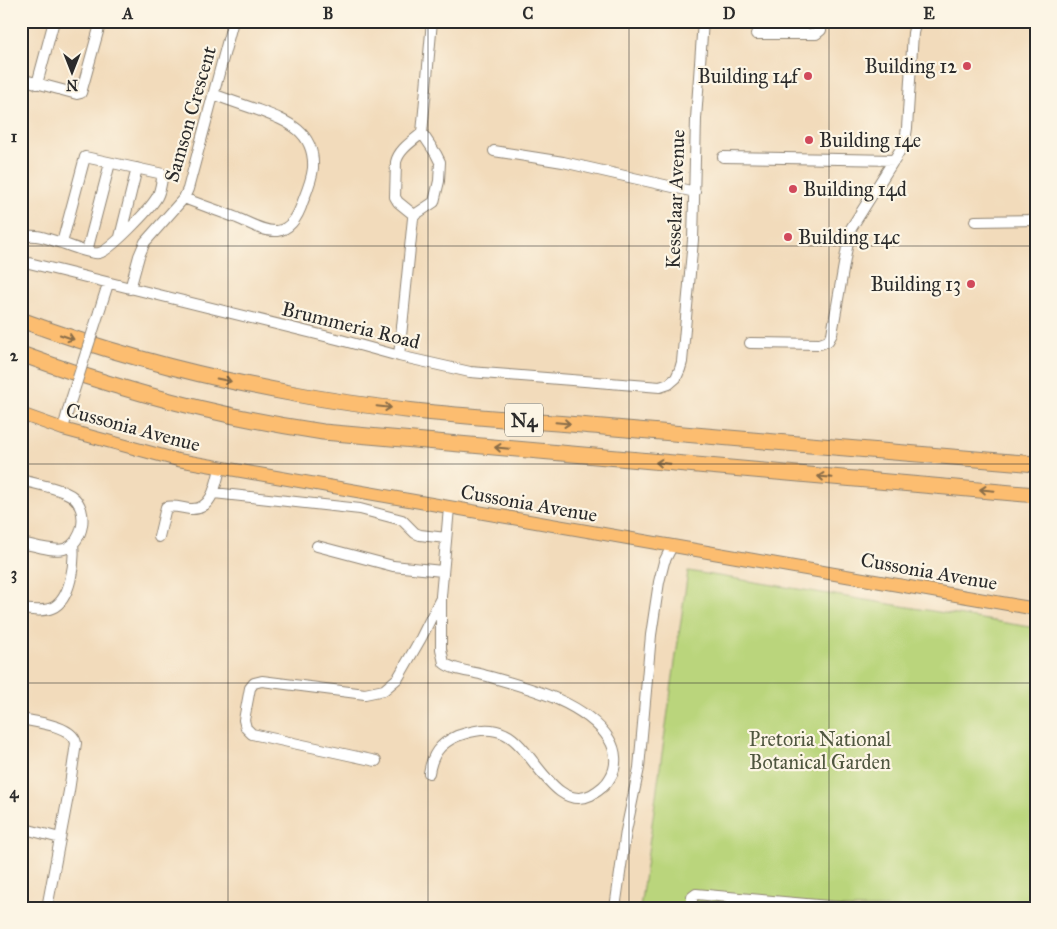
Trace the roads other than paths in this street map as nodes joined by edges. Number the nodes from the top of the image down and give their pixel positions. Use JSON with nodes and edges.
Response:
{"nodes":[{"id":1,"x":54,"y":21,"type":"edge"},
{"id":2,"x":101,"y":21,"type":"edge"},
{"id":3,"x":233,"y":21,"type":"edge"},
{"id":4,"x":432,"y":21,"type":"edge"},
{"id":5,"x":698,"y":21,"type":"edge"},
{"id":6,"x":823,"y":21,"type":"edge"},
{"id":7,"x":916,"y":21,"type":"edge"},
{"id":8,"x":703,"y":22,"type":"edge"},
{"id":9,"x":756,"y":34,"type":"dead end"},
{"id":10,"x":21,"y":80,"type":"edge"},
{"id":11,"x":37,"y":84,"type":"junction"},
{"id":12,"x":215,"y":95,"type":"junction"},
{"id":13,"x":422,"y":133,"type":"junction"},
{"id":14,"x":494,"y":152,"type":"dead end"},
{"id":15,"x":723,"y":156,"type":"dead end"},
{"id":16,"x":894,"y":160,"type":"junction"},
{"id":17,"x":110,"y":163,"type":"junction"},
{"id":18,"x":137,"y":168,"type":"junction"},
{"id":19,"x":695,"y":192,"type":"junction"},
{"id":20,"x":184,"y":198,"type":"junction"},
{"id":21,"x":414,"y":215,"type":"junction"},
{"id":22,"x":975,"y":220,"type":"dead end"},
{"id":23,"x":1036,"y":220,"type":"edge"},
{"id":24,"x":120,"y":238,"type":"junction"},
{"id":25,"x":21,"y":239,"type":"edge"},
{"id":26,"x":62,"y":243,"type":"junction"},
{"id":27,"x":87,"y":251,"type":"junction"},
{"id":28,"x":21,"y":261,"type":"edge"},
{"id":29,"x":108,"y":284,"type":"junction"},
{"id":30,"x":130,"y":288,"type":"junction"},
{"id":31,"x":21,"y":320,"type":"edge"},
{"id":32,"x":750,"y":343,"type":"dead end"},
{"id":33,"x":21,"y":354,"type":"edge"},
{"id":34,"x":399,"y":356,"type":"junction"},
{"id":35,"x":676,"y":378,"type":"joint"},
{"id":36,"x":21,"y":414,"type":"edge"},
{"id":37,"x":63,"y":429,"type":"junction"},
{"id":38,"x":1036,"y":464,"type":"edge"},
{"id":39,"x":220,"y":468,"type":"junction"},
{"id":40,"x":21,"y":480,"type":"edge"},
{"id":41,"x":214,"y":493,"type":"junction"},
{"id":42,"x":1036,"y":494,"type":"edge"},
{"id":43,"x":449,"y":508,"type":"junction"},
{"id":44,"x":159,"y":537,"type":"dead end"},
{"id":45,"x":446,"y":538,"type":"junction"},
{"id":46,"x":21,"y":543,"type":"edge"},
{"id":47,"x":73,"y":544,"type":"junction"},
{"id":48,"x":317,"y":546,"type":"dead end"},
{"id":49,"x":672,"y":546,"type":"junction"},
{"id":50,"x":442,"y":571,"type":"junction"},
{"id":51,"x":442,"y":596,"type":"junction"},
{"id":52,"x":21,"y":609,"type":"edge"},
{"id":53,"x":1036,"y":609,"type":"edge"},
{"id":54,"x":21,"y":718,"type":"edge"},
{"id":55,"x":376,"y":761,"type":"dead end"},
{"id":56,"x":429,"y":773,"type":"dead end"},
{"id":57,"x":21,"y":828,"type":"edge"},
{"id":58,"x":60,"y":838,"type":"junction"},
{"id":59,"x":47,"y":908,"type":"edge"},
{"id":60,"x":615,"y":908,"type":"edge"},
{"id":61,"x":692,"y":908,"type":"edge"},
{"id":62,"x":850,"y":908,"type":"edge"}],
"edges":[{"from":1,"to":11,"type":"street"},
{"from":2,"to":11,"type":"street"},
{"from":3,"to":12,"type":"street","name":"Samson Crescent"},
{"from":4,"to":13,"type":"street"},
{"from":5,"to":8,"type":"street"},
{"from":6,"to":9,"type":"street"},
{"from":7,"to":16,"type":"street"},
{"from":8,"to":19,"type":"street","name":"Kesselaar Avenue"},
{"from":10,"to":11,"type":"street"},
{"from":12,"to":20,"type":"street","name":"Samson Crescent"},
{"from":12,"to":20,"type":"street"},
{"from":13,"to":21,"type":"street"},
{"from":13,"to":21,"type":"street"},
{"from":14,"to":19,"type":"street"},
{"from":15,"to":16,"type":"street"},
{"from":16,"to":32,"type":"street"},
{"from":17,"to":18,"type":"street"},
{"from":17,"to":26,"type":"street"},
{"from":17,"to":27,"type":"street"},
{"from":18,"to":24,"type":"street"},
{"from":18,"to":24,"type":"street"},
{"from":19,"to":35,"type":"street","name":"Kesselaar Avenue"},
{"from":20,"to":30,"type":"street","name":"Samson Crescent"},
{"from":21,"to":34,"type":"street"},
{"from":22,"to":23,"type":"street"},
{"from":24,"to":27,"type":"street"},
{"from":25,"to":26,"type":"street"},
{"from":26,"to":27,"type":"street"},
{"from":28,"to":29,"type":"street","name":"Brummeria Road"},
{"from":29,"to":30,"type":"street","name":"Brummeria Road"},
{"from":29,"to":37,"type":"street","bridge":true},
{"from":30,"to":34,"type":"street","name":"Brummeria Road"},
{"from":31,"to":38,"type":"highway","number":"N4","one_way":true},
{"from":42,"to":33,"type":"highway","number":"N4","one_way":true},
{"from":34,"to":35,"type":"street","name":"Brummeria Road"},
{"from":36,"to":37,"type":"main road","name":"Cussonia Avenue"},
{"from":37,"to":39,"type":"main road","name":"Cussonia Avenue"},
{"from":39,"to":41,"type":"street"},
{"from":39,"to":43,"type":"main road","name":"Cussonia Avenue"},
{"from":40,"to":47,"type":"street"},
{"from":41,"to":44,"type":"street"},
{"from":41,"to":45,"type":"street"},
{"from":43,"to":45,"type":"street"},
{"from":43,"to":49,"type":"main road","name":"Cussonia Avenue"},
{"from":45,"to":50,"type":"street"},
{"from":46,"to":47,"type":"street"},
{"from":47,"to":52,"type":"street"},
{"from":48,"to":50,"type":"street"},
{"from":49,"to":53,"type":"main road","name":"Cussonia Avenue"},
{"from":49,"to":60,"type":"street"},
{"from":50,"to":51,"type":"street"},
{"from":51,"to":55,"type":"street"},
{"from":51,"to":56,"type":"street"},
{"from":54,"to":58,"type":"street"},
{"from":57,"to":58,"type":"street"},
{"from":58,"to":59,"type":"street"},
{"from":61,"to":62,"type":"street"}]}
